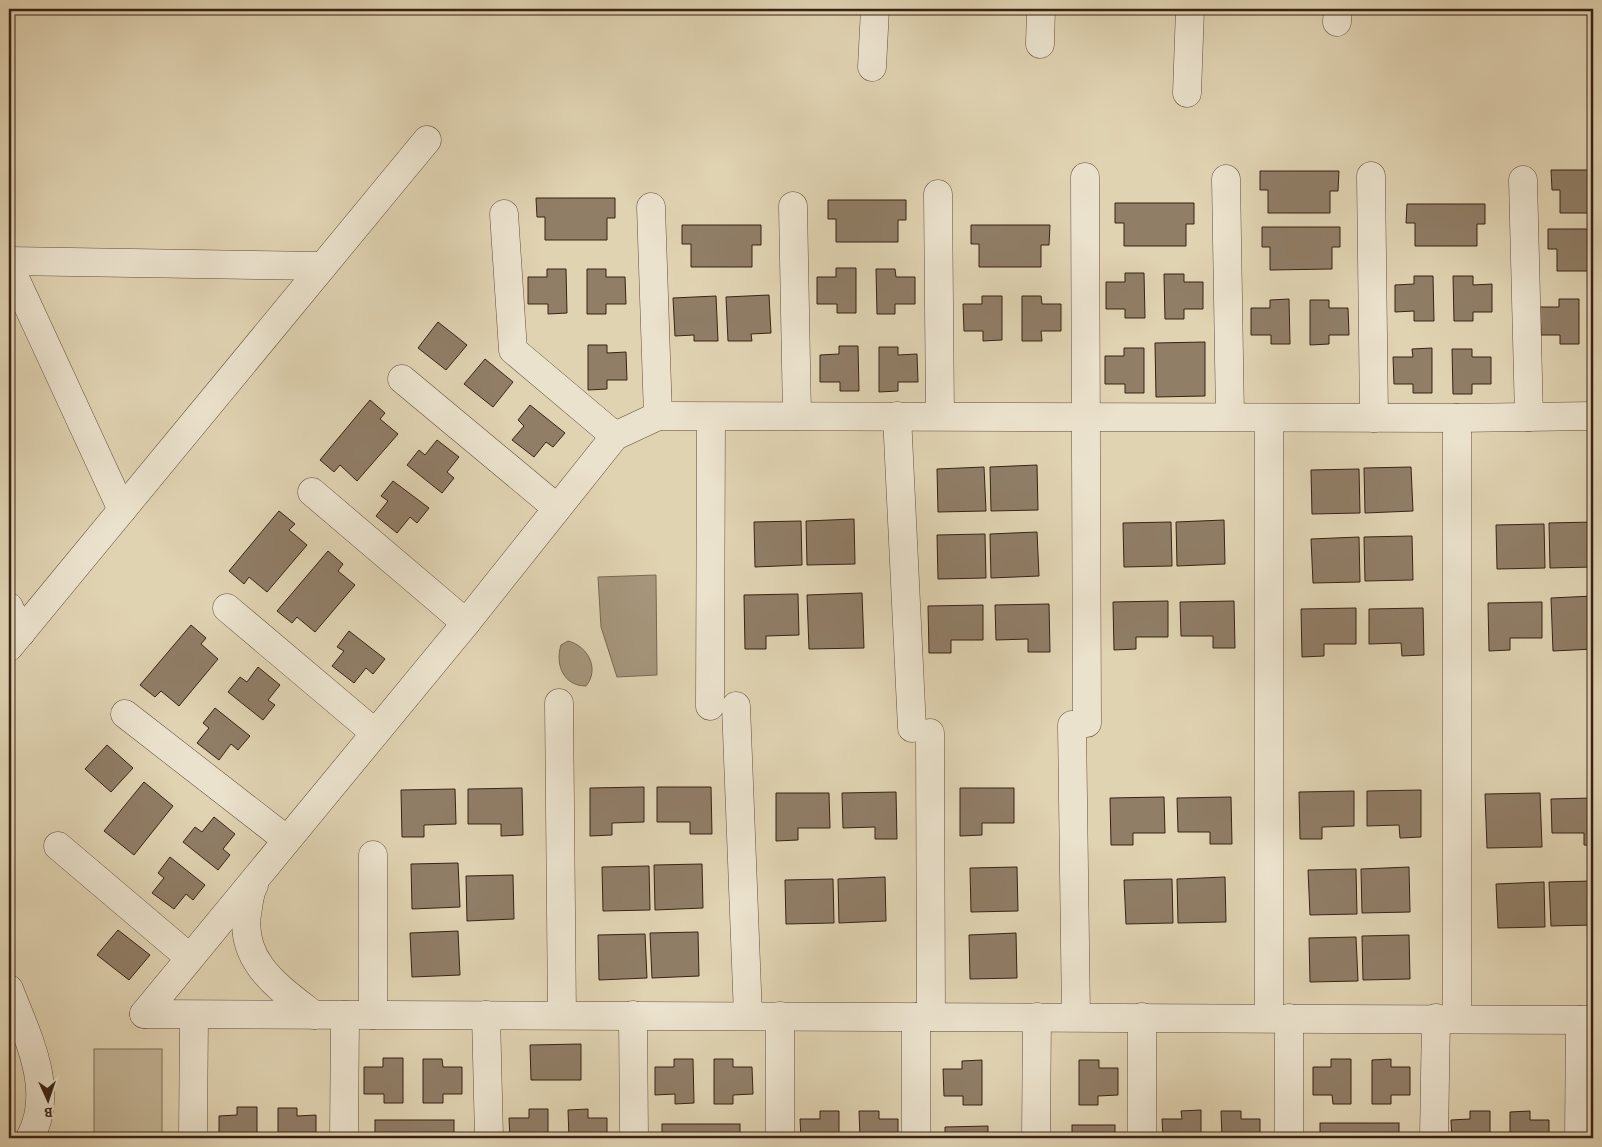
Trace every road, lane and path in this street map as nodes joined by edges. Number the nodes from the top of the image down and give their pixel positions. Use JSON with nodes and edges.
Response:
{"nodes":[{"id":1,"x":875,"y":9,"type":"edge"},
{"id":2,"x":1041,"y":9,"type":"edge"},
{"id":3,"x":1190,"y":9,"type":"edge"},
{"id":4,"x":1040,"y":44,"type":"dead end"},
{"id":5,"x":872,"y":67,"type":"dead end"},
{"id":6,"x":1186,"y":93,"type":"dead end"},
{"id":7,"x":427,"y":140,"type":"dead end"},
{"id":8,"x":1371,"y":176,"type":"dead end"},
{"id":9,"x":1085,"y":178,"type":"dead end"},
{"id":10,"x":1226,"y":179,"type":"dead end"},
{"id":11,"x":1523,"y":180,"type":"dead end"},
{"id":12,"x":938,"y":194,"type":"dead end"},
{"id":13,"x":793,"y":206,"type":"dead end"},
{"id":14,"x":650,"y":207,"type":"dead end"},
{"id":15,"x":504,"y":214,"type":"dead end"},
{"id":16,"x":9,"y":261,"type":"edge"},
{"id":17,"x":9,"y":265,"type":"edge"},
{"id":18,"x":323,"y":266,"type":"junction"},
{"id":19,"x":402,"y":379,"type":"dead end"},
{"id":20,"x":658,"y":416,"type":"junction"},
{"id":21,"x":797,"y":416,"type":"junction"},
{"id":22,"x":896,"y":416,"type":"junction"},
{"id":23,"x":940,"y":416,"type":"junction"},
{"id":24,"x":1593,"y":416,"type":"edge"},
{"id":25,"x":712,"y":417,"type":"junction"},
{"id":26,"x":1086,"y":417,"type":"junction"},
{"id":27,"x":1230,"y":417,"type":"junction"},
{"id":28,"x":1529,"y":417,"type":"junction"},
{"id":29,"x":1269,"y":418,"type":"junction"},
{"id":30,"x":1374,"y":418,"type":"junction"},
{"id":31,"x":1457,"y":418,"type":"junction"},
{"id":32,"x":615,"y":436,"type":"junction"},
{"id":33,"x":312,"y":492,"type":"dead end"},
{"id":34,"x":557,"y":508,"type":"junction"},
{"id":35,"x":122,"y":510,"type":"junction"},
{"id":36,"x":9,"y":607,"type":"edge"},
{"id":37,"x":227,"y":608,"type":"dead end"},
{"id":38,"x":466,"y":623,"type":"junction"},
{"id":39,"x":15,"y":640,"type":"edge"},
{"id":40,"x":559,"y":703,"type":"dead end"},
{"id":41,"x":125,"y":714,"type":"dead end"},
{"id":42,"x":375,"y":733,"type":"junction"},
{"id":43,"x":287,"y":840,"type":"junction"},
{"id":44,"x":58,"y":846,"type":"dead end"},
{"id":45,"x":373,"y":855,"type":"dead end"},
{"id":46,"x":267,"y":864,"type":"junction"},
{"id":47,"x":190,"y":958,"type":"junction"},
{"id":48,"x":9,"y":989,"type":"edge"},
{"id":49,"x":194,"y":1014,"type":"junction"},
{"id":50,"x":314,"y":1015,"type":"junction"},
{"id":51,"x":345,"y":1015,"type":"junction"},
{"id":52,"x":372,"y":1015,"type":"junction"},
{"id":53,"x":486,"y":1015,"type":"junction"},
{"id":54,"x":562,"y":1015,"type":"junction"},
{"id":55,"x":633,"y":1015,"type":"junction"},
{"id":56,"x":748,"y":1016,"type":"junction"},
{"id":57,"x":780,"y":1016,"type":"junction"},
{"id":58,"x":924,"y":1017,"type":"junction"},
{"id":59,"x":1037,"y":1017,"type":"junction"},
{"id":60,"x":1076,"y":1017,"type":"junction"},
{"id":61,"x":1142,"y":1017,"type":"junction"},
{"id":62,"x":1279,"y":1018,"type":"junction"},
{"id":63,"x":1446,"y":1018,"type":"junction"},
{"id":64,"x":1586,"y":1020,"type":"edge"},
{"id":65,"x":30,"y":1138,"type":"edge"},
{"id":66,"x":193,"y":1138,"type":"edge"},
{"id":67,"x":344,"y":1138,"type":"edge"},
{"id":68,"x":489,"y":1138,"type":"edge"},
{"id":69,"x":634,"y":1138,"type":"edge"},
{"id":70,"x":780,"y":1138,"type":"edge"},
{"id":71,"x":916,"y":1138,"type":"edge"},
{"id":72,"x":1036,"y":1138,"type":"edge"},
{"id":73,"x":1142,"y":1138,"type":"edge"},
{"id":74,"x":1290,"y":1138,"type":"edge"},
{"id":75,"x":1434,"y":1138,"type":"edge"},
{"id":76,"x":1579,"y":1138,"type":"edge"}],
"edges":[{"from":1,"to":5,"type":"street"},
{"from":2,"to":4,"type":"street"},
{"from":3,"to":6,"type":"street"},
{"from":7,"to":18,"type":"street"},
{"from":8,"to":30,"type":"street"},
{"from":9,"to":26,"type":"street"},
{"from":10,"to":27,"type":"street"},
{"from":11,"to":28,"type":"street"},
{"from":12,"to":23,"type":"street"},
{"from":13,"to":21,"type":"street"},
{"from":14,"to":20,"type":"street"},
{"from":15,"to":32,"type":"street"},
{"from":16,"to":18,"type":"street"},
{"from":17,"to":35,"type":"street"},
{"from":18,"to":35,"type":"street"},
{"from":19,"to":34,"type":"street"},
{"from":20,"to":25,"type":"street"},
{"from":20,"to":32,"type":"street"},
{"from":21,"to":22,"type":"street"},
{"from":21,"to":25,"type":"street"},
{"from":22,"to":23,"type":"street"},
{"from":22,"to":58,"type":"street"},
{"from":23,"to":26,"type":"street"},
{"from":24,"to":28,"type":"street"},
{"from":25,"to":56,"type":"street"},
{"from":26,"to":27,"type":"street"},
{"from":26,"to":60,"type":"street"},
{"from":27,"to":29,"type":"street"},
{"from":28,"to":31,"type":"street"},
{"from":29,"to":30,"type":"street"},
{"from":29,"to":62,"type":"street"},
{"from":30,"to":31,"type":"street"},
{"from":31,"to":63,"type":"street"},
{"from":32,"to":34,"type":"street"},
{"from":33,"to":38,"type":"street"},
{"from":34,"to":38,"type":"street"},
{"from":35,"to":39,"type":"street"},
{"from":36,"to":39,"type":"street"},
{"from":37,"to":42,"type":"street"},
{"from":38,"to":42,"type":"street"},
{"from":40,"to":54,"type":"street"},
{"from":41,"to":43,"type":"street"},
{"from":42,"to":43,"type":"street"},
{"from":43,"to":46,"type":"street"},
{"from":44,"to":47,"type":"street"},
{"from":45,"to":52,"type":"street"},
{"from":46,"to":47,"type":"street"},
{"from":46,"to":50,"type":"street"},
{"from":47,"to":49,"type":"street"},
{"from":48,"to":65,"type":"street"},
{"from":49,"to":50,"type":"street"},
{"from":49,"to":66,"type":"street"},
{"from":50,"to":51,"type":"street"},
{"from":51,"to":52,"type":"street"},
{"from":51,"to":67,"type":"street"},
{"from":52,"to":53,"type":"street"},
{"from":53,"to":54,"type":"street"},
{"from":53,"to":68,"type":"street"},
{"from":54,"to":55,"type":"street"},
{"from":55,"to":56,"type":"street"},
{"from":55,"to":69,"type":"street"},
{"from":56,"to":57,"type":"street"},
{"from":57,"to":58,"type":"street"},
{"from":57,"to":70,"type":"street"},
{"from":58,"to":59,"type":"street"},
{"from":58,"to":71,"type":"street"},
{"from":59,"to":60,"type":"street"},
{"from":59,"to":72,"type":"street"},
{"from":60,"to":61,"type":"street"},
{"from":61,"to":62,"type":"street"},
{"from":61,"to":73,"type":"street"},
{"from":62,"to":63,"type":"street"},
{"from":62,"to":74,"type":"street"},
{"from":63,"to":64,"type":"street"},
{"from":63,"to":75,"type":"street"},
{"from":64,"to":76,"type":"street"}]}
